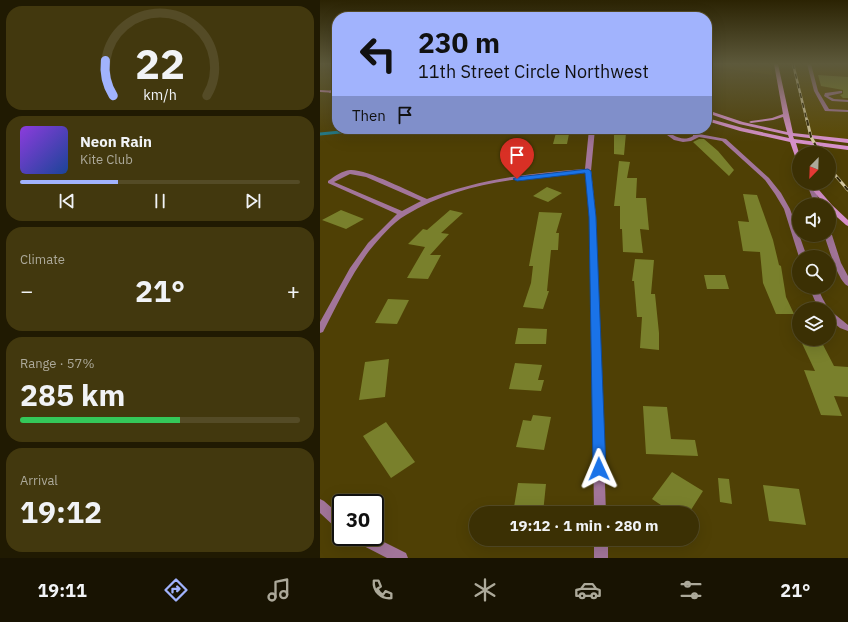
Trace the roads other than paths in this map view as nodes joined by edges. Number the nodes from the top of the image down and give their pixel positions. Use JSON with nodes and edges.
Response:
{"nodes":[{"id":1,"x":781,"y":90,"type":"edge"},
{"id":2,"x":816,"y":90,"type":"edge"},
{"id":3,"x":320,"y":91,"type":"edge"},
{"id":4,"x":331,"y":92,"type":"edge"},
{"id":5,"x":840,"y":92,"type":"dead end"},
{"id":6,"x":848,"y":101,"type":"edge"},
{"id":7,"x":848,"y":112,"type":"edge"},
{"id":8,"x":712,"y":113,"type":"edge"},
{"id":9,"x":785,"y":115,"type":"junction"},
{"id":10,"x":729,"y":119,"type":"junction"},
{"id":11,"x":712,"y":121,"type":"edge"},
{"id":12,"x":789,"y":133,"type":"junction"},
{"id":13,"x":592,"y":134,"type":"edge"},
{"id":14,"x":697,"y":135,"type":"dead end"},
{"id":15,"x":791,"y":141,"type":"junction"},
{"id":16,"x":848,"y":141,"type":"edge"},
{"id":17,"x":793,"y":146,"type":"edge"},
{"id":18,"x":848,"y":148,"type":"edge"},
{"id":19,"x":588,"y":171,"type":"junction"},
{"id":20,"x":816,"y":190,"type":"edge"},
{"id":21,"x":823,"y":198,"type":"edge"},
{"id":22,"x":426,"y":201,"type":"junction"},
{"id":23,"x":836,"y":212,"type":"edge"},
{"id":24,"x":402,"y":214,"type":"junction"},
{"id":25,"x":848,"y":224,"type":"edge"},
{"id":26,"x":830,"y":242,"type":"edge"},
{"id":27,"x":801,"y":250,"type":"edge"},
{"id":28,"x":848,"y":283,"type":"edge"},
{"id":29,"x":836,"y":320,"type":"edge"},
{"id":30,"x":848,"y":328,"type":"edge"},
{"id":31,"x":320,"y":330,"type":"edge"},
{"id":32,"x":320,"y":504,"type":"edge"},
{"id":33,"x":600,"y":506,"type":"edge"},
{"id":34,"x":332,"y":515,"type":"edge"},
{"id":35,"x":378,"y":546,"type":"edge"},
{"id":36,"x":601,"y":546,"type":"edge"},
{"id":37,"x":401,"y":558,"type":"edge"},
{"id":38,"x":601,"y":558,"type":"edge"}],
"edges":[{"from":1,"to":9,"type":"main road"},
{"from":2,"to":7,"type":"street"},
{"from":3,"to":4,"type":"main road"},
{"from":5,"to":6,"type":"street"},
{"from":8,"to":10,"type":"main road"},
{"from":9,"to":10,"type":"main road"},
{"from":9,"to":12,"type":"main road"},
{"from":10,"to":12,"type":"main road"},
{"from":11,"to":15,"type":"main road"},
{"from":12,"to":15,"type":"main road"},
{"from":12,"to":16,"type":"main road"},
{"from":13,"to":19,"type":"street"},
{"from":14,"to":27,"type":"street"},
{"from":15,"to":17,"type":"main road"},
{"from":15,"to":18,"type":"main road"},
{"from":19,"to":22,"type":"street"},
{"from":19,"to":33,"type":"street"},
{"from":20,"to":21,"type":"main road"},
{"from":22,"to":24,"type":"street"},
{"from":22,"to":24,"type":"street"},
{"from":23,"to":25,"type":"main road"},
{"from":24,"to":31,"type":"street"},
{"from":26,"to":28,"type":"street"},
{"from":29,"to":30,"type":"street"},
{"from":32,"to":34,"type":"street"},
{"from":35,"to":37,"type":"street"},
{"from":36,"to":38,"type":"street"}]}
